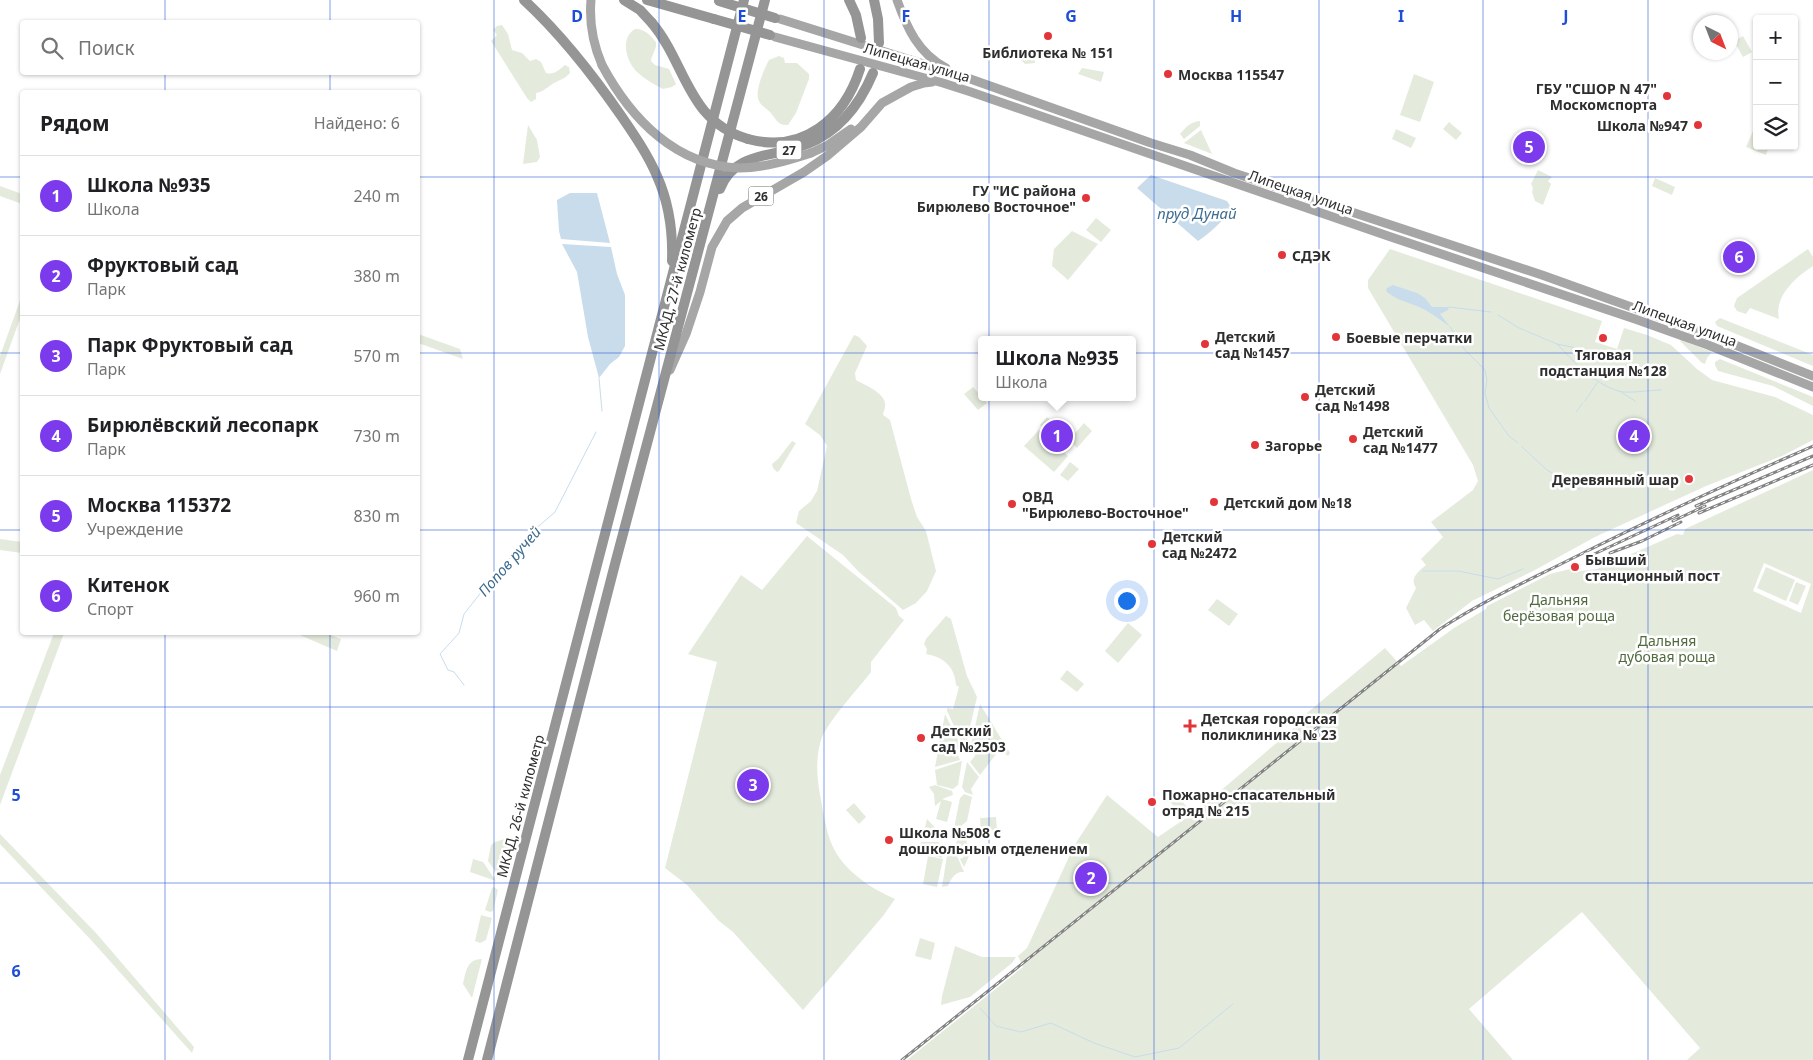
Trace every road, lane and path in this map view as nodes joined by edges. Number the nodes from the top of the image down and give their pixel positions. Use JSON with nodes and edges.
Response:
{"nodes":[{"id":1,"x":524,"y":0,"type":"edge"},
{"id":2,"x":591,"y":0,"type":"edge"},
{"id":3,"x":624,"y":0,"type":"edge"},
{"id":4,"x":647,"y":0,"type":"edge"},
{"id":5,"x":744,"y":0,"type":"edge"},
{"id":6,"x":765,"y":0,"type":"edge"},
{"id":7,"x":849,"y":0,"type":"edge"},
{"id":8,"x":874,"y":0,"type":"edge"},
{"id":9,"x":897,"y":0,"type":"edge"},
{"id":10,"x":716,"y":1,"type":"edge"},
{"id":11,"x":778,"y":18,"type":"joint"},
{"id":12,"x":773,"y":36,"type":"joint"},
{"id":13,"x":862,"y":38,"type":"dead end"},
{"id":14,"x":879,"y":43,"type":"dead end"},
{"id":15,"x":860,"y":69,"type":"dead end"},
{"id":16,"x":873,"y":73,"type":"dead end"},
{"id":17,"x":962,"y":76,"type":"junction"},
{"id":18,"x":943,"y":83,"type":"junction"},
{"id":19,"x":882,"y":103,"type":"junction"},
{"id":20,"x":706,"y":222,"type":"junction"},
{"id":21,"x":668,"y":294,"type":"junction"},
{"id":22,"x":1813,"y":376,"type":"edge"},
{"id":23,"x":664,"y":384,"type":"junction"},
{"id":24,"x":1813,"y":387,"type":"edge"},
{"id":25,"x":599,"y":560,"type":"joint"},
{"id":26,"x":468,"y":1060,"type":"edge"},
{"id":27,"x":487,"y":1060,"type":"edge"}],
"edges":[{"from":1,"to":21,"type":"highway"},
{"from":2,"to":19,"type":"main road","bridge":true},
{"from":3,"to":15,"type":"highway","bridge":true},
{"from":4,"to":12,"type":"highway","bridge":true},
{"from":5,"to":21,"type":"highway","name":"МКАД, 27-й километр"},
{"from":6,"to":20,"type":"highway","name":"МКАД, 27-й километр"},
{"from":7,"to":13,"type":"highway"},
{"from":8,"to":14,"type":"highway"},
{"from":9,"to":17,"type":"main road"},
{"from":10,"to":11,"type":"highway","bridge":true},
{"from":11,"to":17,"type":"main road","name":"Липецкая улица"},
{"from":12,"to":18,"type":"main road","name":"Липецкая улица"},
{"from":16,"to":20,"type":"highway","number":"27"},
{"from":17,"to":22,"type":"main road","name":"Липецкая улица"},
{"from":18,"to":19,"type":"main road","number":"26"},
{"from":18,"to":24,"type":"main road","name":"Липецкая улица"},
{"from":19,"to":23,"type":"main road","number":"26"},
{"from":20,"to":23,"type":"highway","name":"МКАД, 27-й километр"},
{"from":21,"to":25,"type":"highway","name":"МКАД, 27-й километр"},
{"from":23,"to":27,"type":"highway","name":"МКАД, 27-й километр"},
{"from":25,"to":26,"type":"highway","name":"МКАД, 26-й километр"}]}
